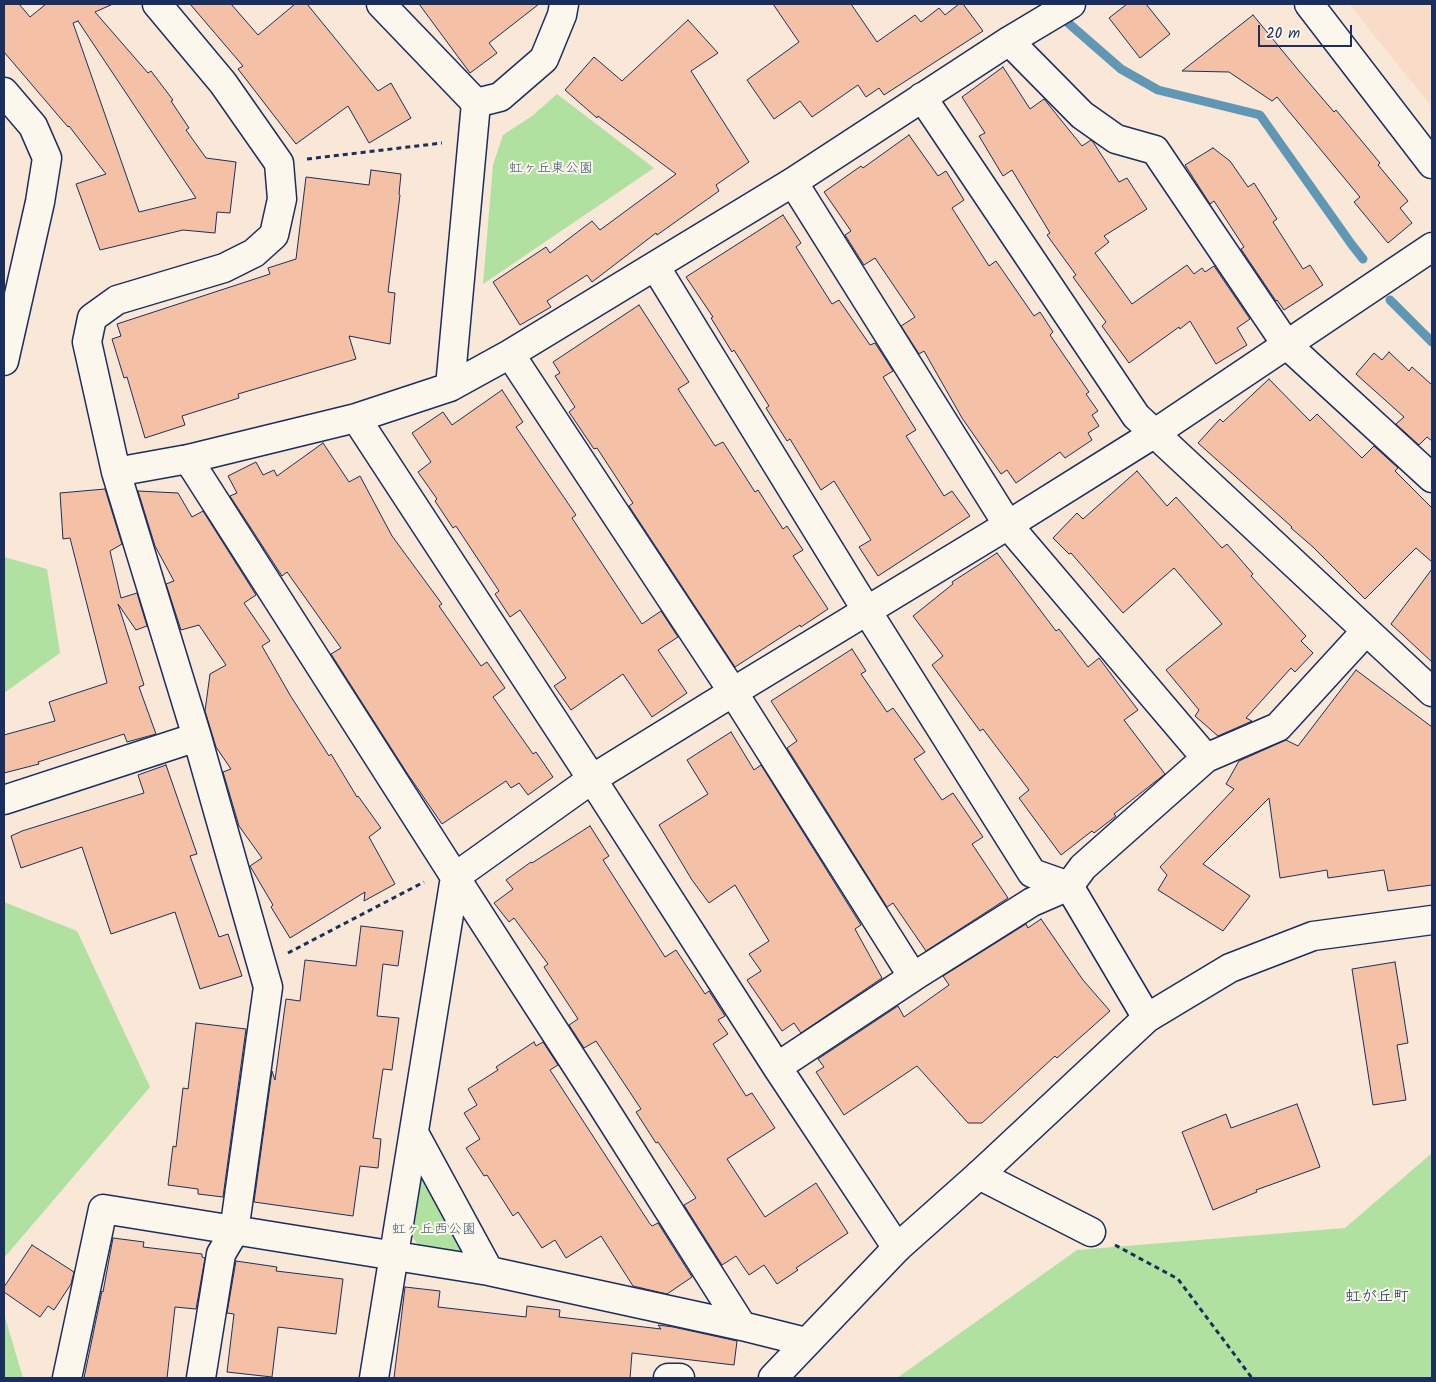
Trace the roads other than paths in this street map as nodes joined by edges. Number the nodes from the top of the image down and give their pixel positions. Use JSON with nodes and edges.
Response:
{"nodes":[{"id":1,"x":157,"y":4,"type":"edge"},
{"id":2,"x":380,"y":4,"type":"edge"},
{"id":3,"x":564,"y":4,"type":"edge"},
{"id":4,"x":1071,"y":4,"type":"edge"},
{"id":5,"x":1309,"y":4,"type":"edge"},
{"id":6,"x":1009,"y":41,"type":"junction"},
{"id":7,"x":4,"y":92,"type":"edge"},
{"id":8,"x":922,"y":97,"type":"junction"},
{"id":9,"x":476,"y":103,"type":"junction"},
{"id":10,"x":1432,"y":164,"type":"edge"},
{"id":11,"x":792,"y":182,"type":"junction"},
{"id":12,"x":1432,"y":247,"type":"edge"},
{"id":13,"x":655,"y":266,"type":"junction"},
{"id":14,"x":1286,"y":344,"type":"junction"},
{"id":15,"x":510,"y":354,"type":"junction"},
{"id":16,"x":4,"y":361,"type":"edge"},
{"id":17,"x":450,"y":387,"type":"junction"},
{"id":18,"x":356,"y":418,"type":"junction"},
{"id":19,"x":1155,"y":433,"type":"junction"},
{"id":20,"x":188,"y":459,"type":"junction"},
{"id":21,"x":116,"y":472,"type":"junction"},
{"id":22,"x":1432,"y":478,"type":"edge"},
{"id":23,"x":1008,"y":525,"type":"junction"},
{"id":24,"x":867,"y":611,"type":"junction"},
{"id":25,"x":1366,"y":631,"type":"junction"},
{"id":26,"x":733,"y":692,"type":"junction"},
{"id":27,"x":1432,"y":692,"type":"edge"},
{"id":28,"x":197,"y":737,"type":"junction"},
{"id":29,"x":1206,"y":758,"type":"junction"},
{"id":30,"x":592,"y":779,"type":"junction"},
{"id":31,"x":4,"y":800,"type":"edge"},
{"id":32,"x":455,"y":877,"type":"junction"},
{"id":33,"x":1069,"y":886,"type":"junction"},
{"id":34,"x":1432,"y":920,"type":"edge"},
{"id":35,"x":912,"y":977,"type":"junction"},
{"id":36,"x":1146,"y":1018,"type":"junction"},
{"id":37,"x":777,"y":1067,"type":"junction"},
{"id":38,"x":414,"y":1133,"type":"junction"},
{"id":39,"x":979,"y":1175,"type":"junction"},
{"id":40,"x":234,"y":1232,"type":"junction"},
{"id":41,"x":1091,"y":1232,"type":"road end"},
{"id":42,"x":897,"y":1248,"type":"junction"},
{"id":43,"x":394,"y":1257,"type":"junction"},
{"id":44,"x":489,"y":1272,"type":"junction"},
{"id":45,"x":742,"y":1326,"type":"junction"},
{"id":46,"x":806,"y":1342,"type":"junction"},
{"id":47,"x":67,"y":1378,"type":"edge"},
{"id":48,"x":201,"y":1378,"type":"edge"},
{"id":49,"x":374,"y":1378,"type":"edge"},
{"id":50,"x":668,"y":1378,"type":"edge"},
{"id":51,"x":680,"y":1378,"type":"edge"},
{"id":52,"x":773,"y":1378,"type":"edge"}],
"edges":[{"from":1,"to":21,"type":"street"},
{"from":2,"to":9,"type":"street"},
{"from":3,"to":9,"type":"street"},
{"from":4,"to":6,"type":"street"},
{"from":5,"to":10,"type":"street"},
{"from":6,"to":8,"type":"street"},
{"from":6,"to":14,"type":"street"},
{"from":7,"to":16,"type":"street"},
{"from":8,"to":11,"type":"street"},
{"from":8,"to":19,"type":"street"},
{"from":9,"to":17,"type":"street"},
{"from":11,"to":13,"type":"street"},
{"from":11,"to":23,"type":"street"},
{"from":12,"to":14,"type":"street"},
{"from":13,"to":15,"type":"street"},
{"from":13,"to":24,"type":"street"},
{"from":14,"to":19,"type":"street"},
{"from":14,"to":22,"type":"street"},
{"from":15,"to":17,"type":"street"},
{"from":15,"to":26,"type":"street"},
{"from":17,"to":18,"type":"street"},
{"from":18,"to":20,"type":"street"},
{"from":18,"to":30,"type":"street"},
{"from":19,"to":23,"type":"street"},
{"from":19,"to":25,"type":"street"},
{"from":20,"to":21,"type":"street"},
{"from":20,"to":32,"type":"street"},
{"from":21,"to":28,"type":"street"},
{"from":23,"to":24,"type":"street"},
{"from":23,"to":29,"type":"street"},
{"from":24,"to":26,"type":"street"},
{"from":24,"to":33,"type":"street"},
{"from":25,"to":27,"type":"street"},
{"from":25,"to":29,"type":"street"},
{"from":26,"to":30,"type":"street"},
{"from":26,"to":35,"type":"street"},
{"from":28,"to":31,"type":"street"},
{"from":28,"to":40,"type":"street"},
{"from":29,"to":33,"type":"street"},
{"from":30,"to":32,"type":"street"},
{"from":30,"to":37,"type":"street"},
{"from":32,"to":38,"type":"street"},
{"from":32,"to":45,"type":"street"},
{"from":33,"to":35,"type":"street"},
{"from":33,"to":36,"type":"street"},
{"from":34,"to":36,"type":"street"},
{"from":35,"to":37,"type":"street"},
{"from":36,"to":39,"type":"street"},
{"from":37,"to":42,"type":"street"},
{"from":38,"to":43,"type":"street"},
{"from":38,"to":44,"type":"street"},
{"from":39,"to":41,"type":"street"},
{"from":39,"to":42,"type":"street"},
{"from":40,"to":43,"type":"street"},
{"from":40,"to":47,"type":"street"},
{"from":40,"to":48,"type":"street"},
{"from":42,"to":46,"type":"street"},
{"from":43,"to":44,"type":"street"},
{"from":43,"to":49,"type":"street"},
{"from":44,"to":45,"type":"street"},
{"from":45,"to":46,"type":"street"},
{"from":46,"to":52,"type":"street"},
{"from":50,"to":51,"type":"street"}]}
